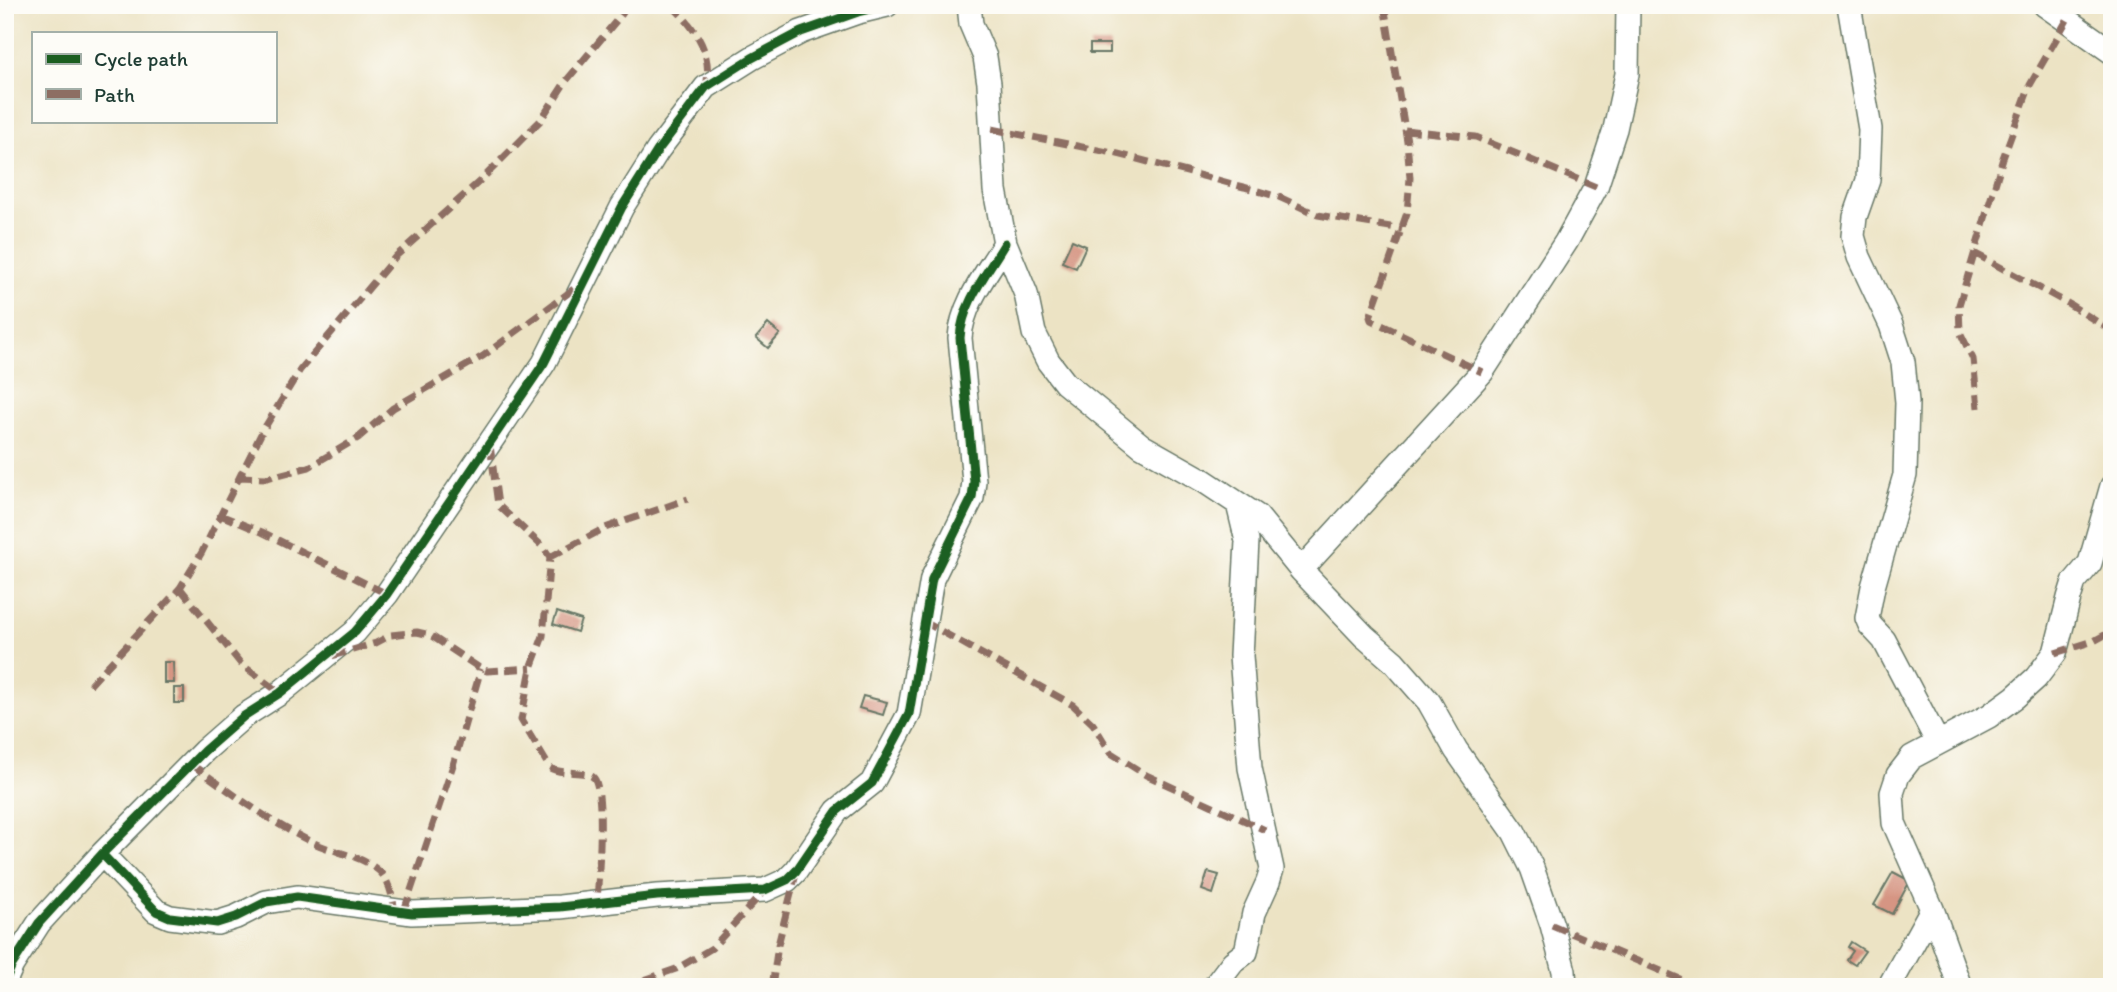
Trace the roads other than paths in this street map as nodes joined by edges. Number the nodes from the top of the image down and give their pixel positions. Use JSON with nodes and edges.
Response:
{"nodes":[{"id":1,"x":887,"y":5,"type":"edge"},
{"id":2,"x":969,"y":5,"type":"edge"},
{"id":3,"x":1628,"y":5,"type":"edge"},
{"id":4,"x":1849,"y":5,"type":"edge"},
{"id":5,"x":2045,"y":5,"type":"edge"},
{"id":6,"x":2112,"y":51,"type":"edge"},
{"id":7,"x":1005,"y":243,"type":"junction"},
{"id":8,"x":2112,"y":486,"type":"edge"},
{"id":9,"x":1238,"y":504,"type":"junction"},
{"id":10,"x":1301,"y":570,"type":"junction"},
{"id":11,"x":1938,"y":743,"type":"junction"},
{"id":12,"x":102,"y":854,"type":"junction"},
{"id":13,"x":1932,"y":909,"type":"junction"},
{"id":14,"x":5,"y":981,"type":"edge"},
{"id":15,"x":1218,"y":985,"type":"edge"},
{"id":16,"x":1565,"y":987,"type":"edge"},
{"id":17,"x":1889,"y":987,"type":"edge"},
{"id":18,"x":1959,"y":987,"type":"edge"}],
"edges":[{"from":1,"to":12,"type":"street"},
{"from":2,"to":7,"type":"street"},
{"from":3,"to":10,"type":"street"},
{"from":4,"to":11,"type":"street"},
{"from":5,"to":6,"type":"street"},
{"from":7,"to":9,"type":"street"},
{"from":7,"to":12,"type":"street"},
{"from":8,"to":11,"type":"street"},
{"from":9,"to":10,"type":"street"},
{"from":9,"to":15,"type":"street"},
{"from":10,"to":16,"type":"street"},
{"from":11,"to":13,"type":"street"},
{"from":12,"to":14,"type":"street"},
{"from":13,"to":17,"type":"street"},
{"from":13,"to":18,"type":"street"}]}
